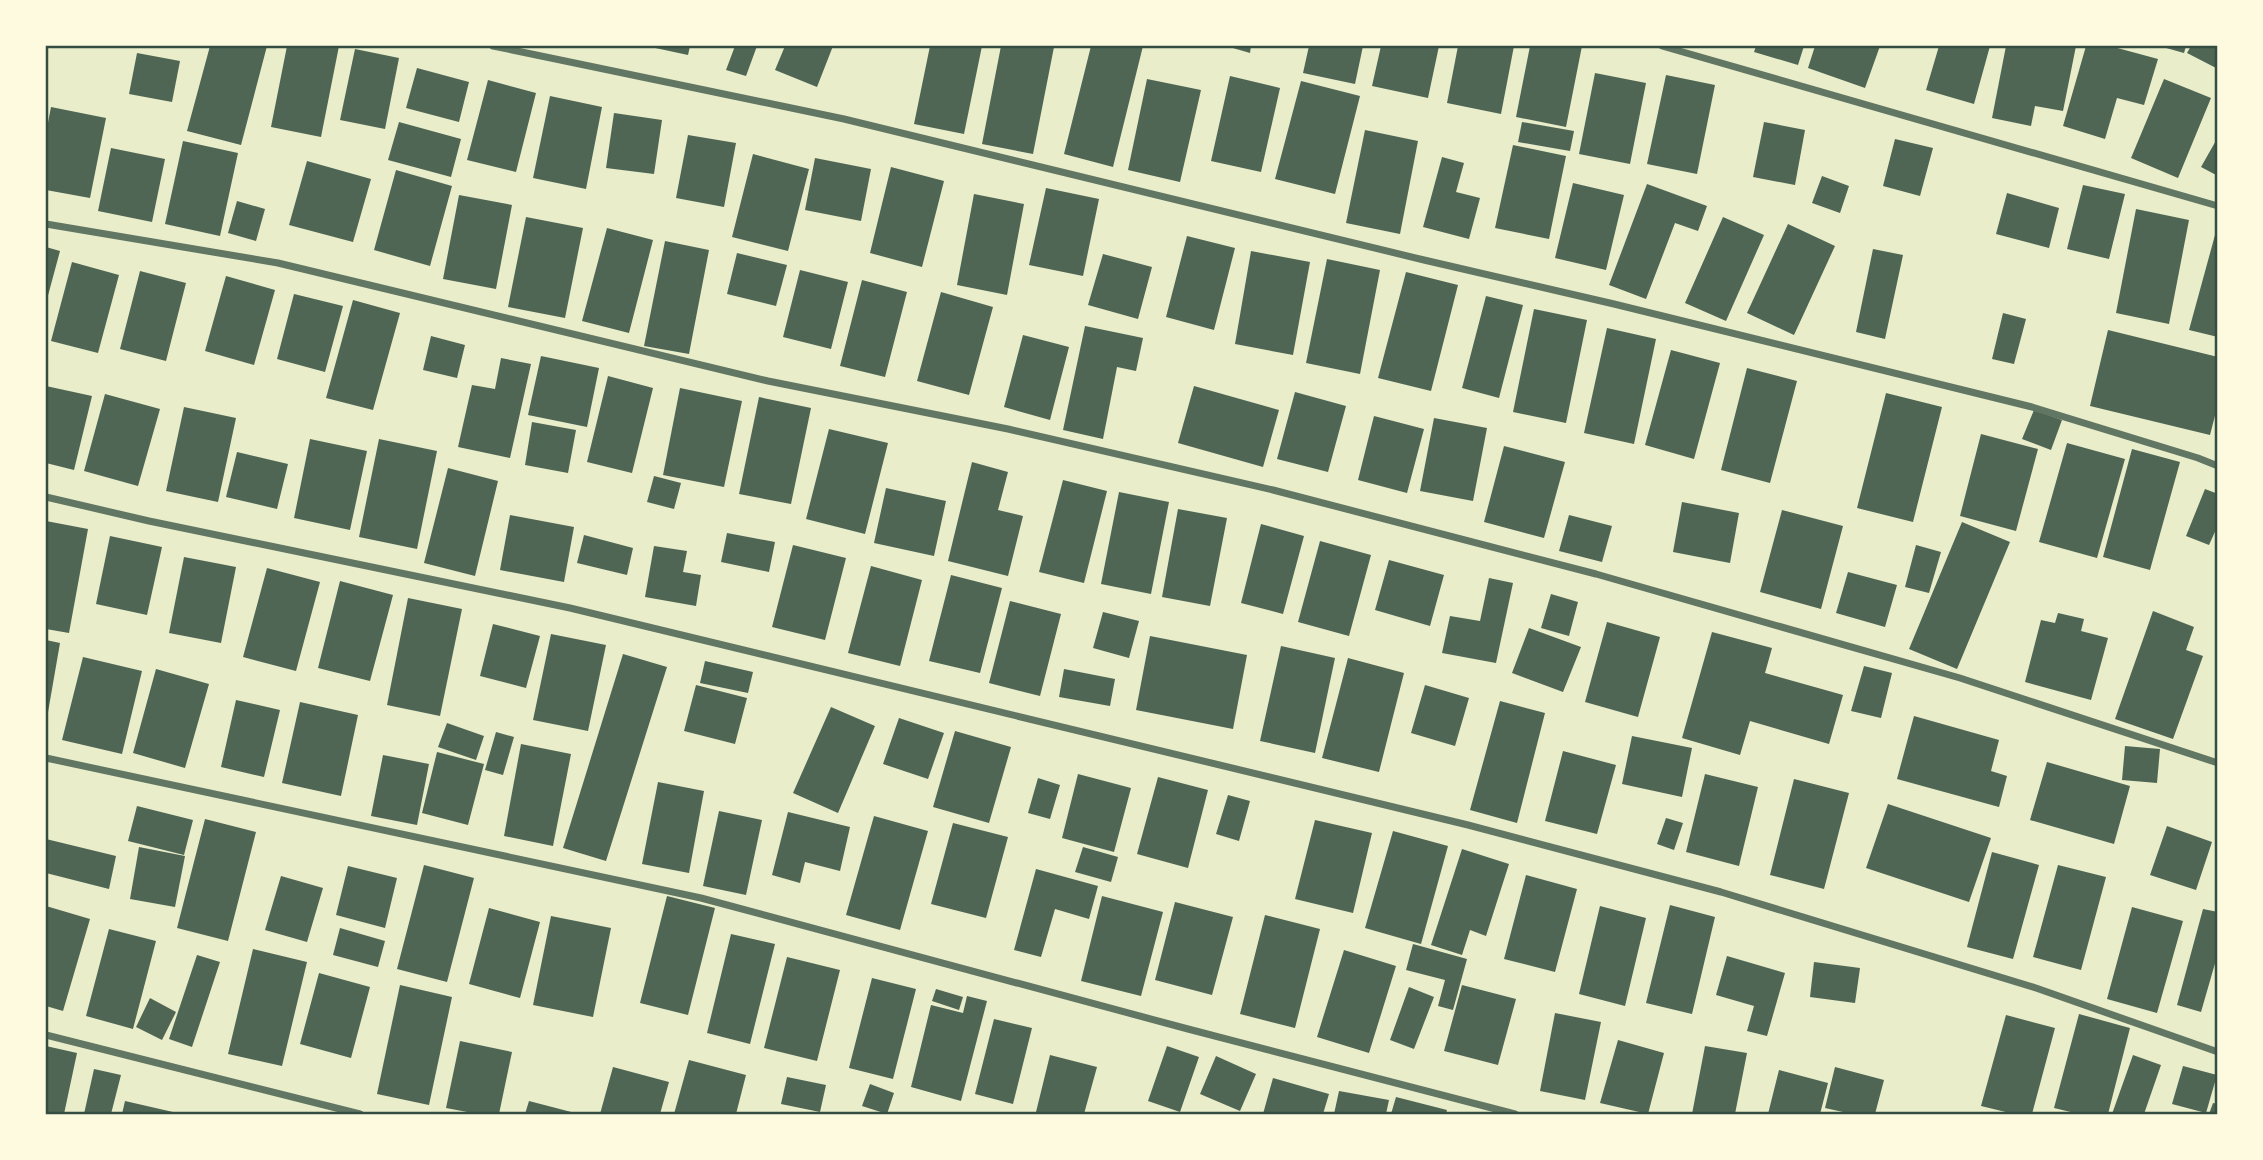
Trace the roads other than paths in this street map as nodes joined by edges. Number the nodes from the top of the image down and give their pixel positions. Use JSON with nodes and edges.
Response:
{"nodes":[{"id":1,"x":493,"y":46,"type":"edge"},
{"id":2,"x":1662,"y":46,"type":"edge"},
{"id":3,"x":2217,"y":206,"type":"edge"},
{"id":4,"x":46,"y":224,"type":"edge"},
{"id":5,"x":2217,"y":466,"type":"edge"},
{"id":6,"x":46,"y":497,"type":"edge"},
{"id":7,"x":46,"y":758,"type":"edge"},
{"id":8,"x":2217,"y":762,"type":"edge"},
{"id":9,"x":46,"y":1035,"type":"edge"},
{"id":10,"x":2217,"y":1052,"type":"edge"},
{"id":11,"x":360,"y":1115,"type":"edge"},
{"id":12,"x":1515,"y":1115,"type":"edge"}],
"edges":[{"from":1,"to":5,"type":"street"},
{"from":2,"to":3,"type":"street"},
{"from":4,"to":8,"type":"street"},
{"from":6,"to":10,"type":"street"},
{"from":7,"to":12,"type":"street"},
{"from":9,"to":11,"type":"street"}]}
